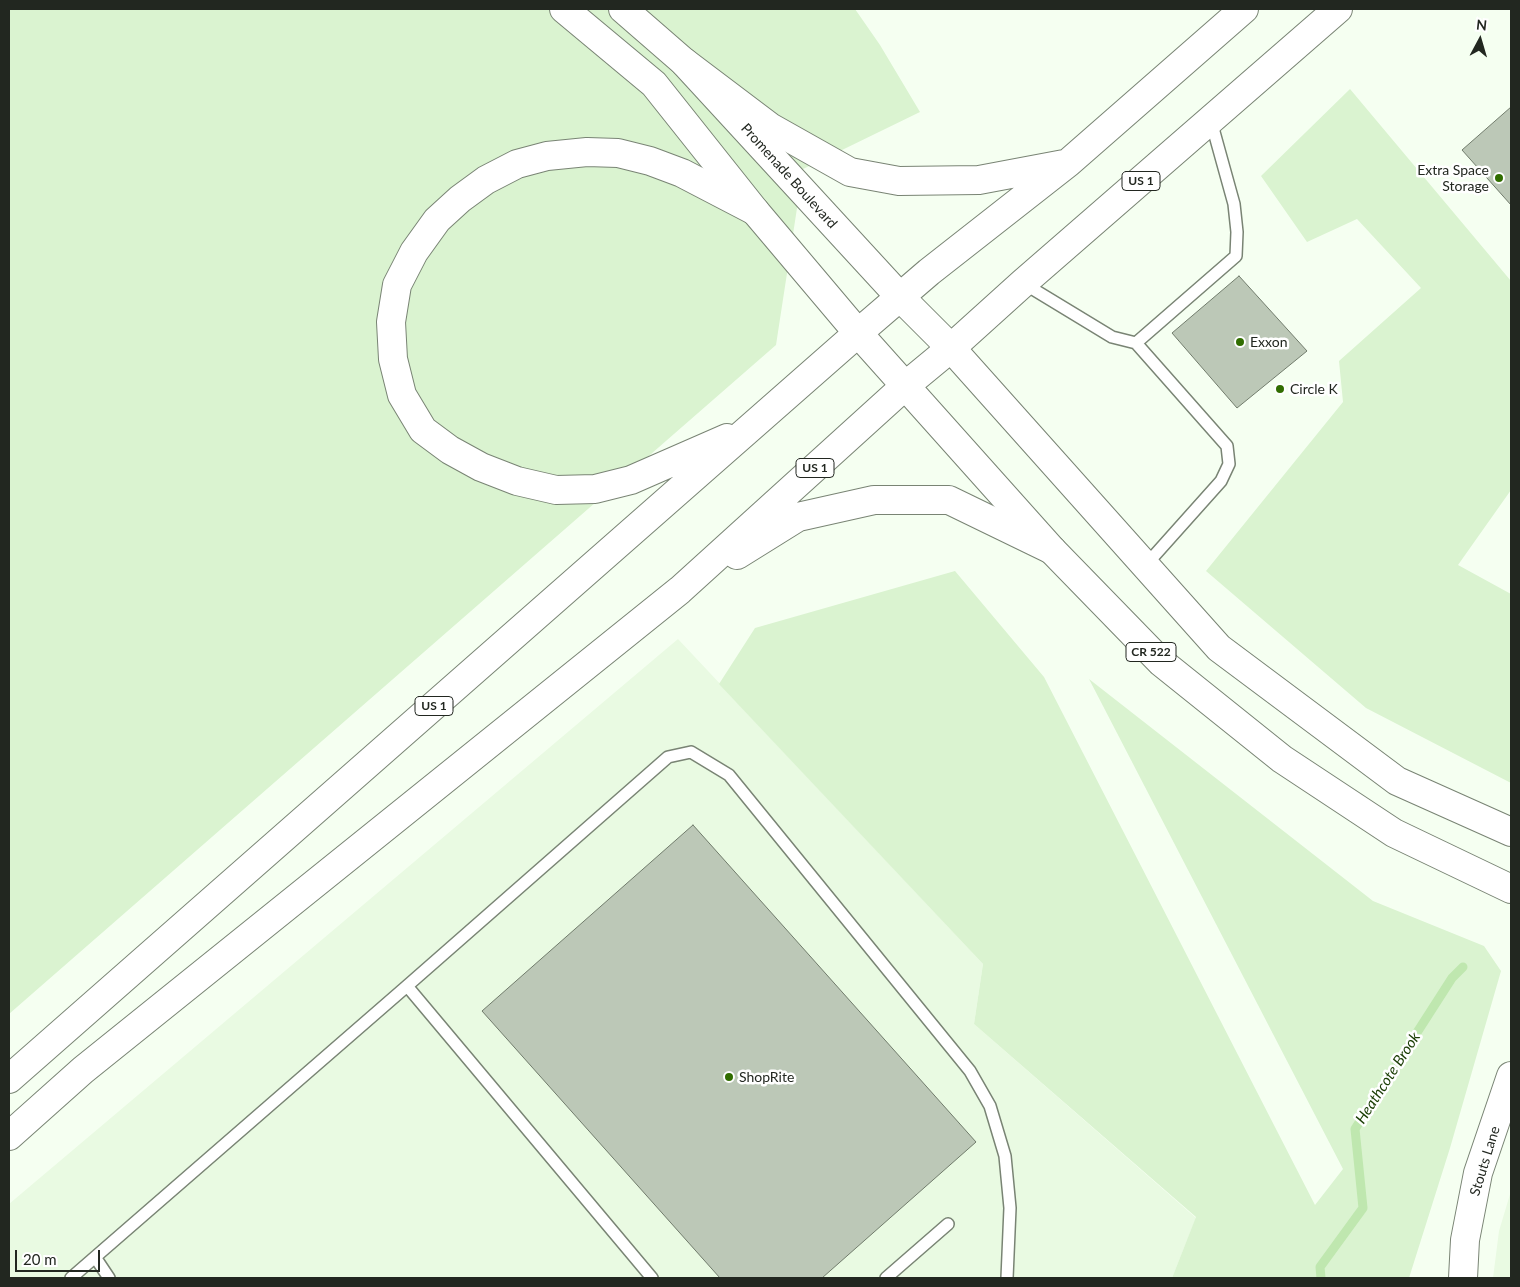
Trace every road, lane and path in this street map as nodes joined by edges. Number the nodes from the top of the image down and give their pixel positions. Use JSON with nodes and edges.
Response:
{"nodes":[{"id":1,"x":564,"y":9,"type":"edge"},
{"id":2,"x":623,"y":9,"type":"edge"},
{"id":3,"x":1244,"y":9,"type":"edge"},
{"id":4,"x":1338,"y":9,"type":"edge"},
{"id":5,"x":684,"y":62,"type":"junction"},
{"id":6,"x":1211,"y":120,"type":"junction"},
{"id":7,"x":1068,"y":163,"type":"junction"},
{"id":8,"x":755,"y":211,"type":"junction"},
{"id":9,"x":1023,"y":283,"type":"junction"},
{"id":10,"x":901,"y":298,"type":"junction"},
{"id":11,"x":858,"y":332,"type":"junction"},
{"id":12,"x":1136,"y":343,"type":"junction"},
{"id":13,"x":951,"y":348,"type":"junction"},
{"id":14,"x":905,"y":386,"type":"junction"},
{"id":15,"x":751,"y":428,"type":"junction"},
{"id":16,"x":1052,"y":550,"type":"junction"},
{"id":17,"x":1145,"y":566,"type":"junction"},
{"id":18,"x":680,"y":590,"type":"junction"},
{"id":19,"x":1511,"y":832,"type":"edge"},
{"id":20,"x":1511,"y":889,"type":"edge"},
{"id":21,"x":408,"y":986,"type":"junction"},
{"id":22,"x":1511,"y":1076,"type":"edge"},
{"id":23,"x":9,"y":1079,"type":"edge"},
{"id":24,"x":9,"y":1136,"type":"edge"},
{"id":25,"x":948,"y":1224,"type":"dead end"},
{"id":26,"x":95,"y":1257,"type":"junction"},
{"id":27,"x":71,"y":1278,"type":"edge"},
{"id":28,"x":110,"y":1278,"type":"edge"},
{"id":29,"x":652,"y":1278,"type":"edge"},
{"id":30,"x":886,"y":1278,"type":"edge"},
{"id":31,"x":1007,"y":1278,"type":"edge"},
{"id":32,"x":1463,"y":1278,"type":"edge"}],
"edges":[{"from":1,"to":8,"type":"main road","number":"CR 522"},
{"from":2,"to":5,"type":"main road","name":"Promenade Boulevard"},
{"from":3,"to":7,"type":"main road","number":"US 1"},
{"from":4,"to":6,"type":"main road","number":"US 1"},
{"from":5,"to":7,"type":"main road"},
{"from":5,"to":10,"type":"main road","name":"Promenade Boulevard"},
{"from":6,"to":9,"type":"main road","number":"US 1"},
{"from":6,"to":12,"type":"lane"},
{"from":7,"to":10,"type":"main road","number":"US 1"},
{"from":8,"to":11,"type":"main road","number":"CR 522"},
{"from":8,"to":15,"type":"main road"},
{"from":9,"to":12,"type":"lane"},
{"from":9,"to":13,"type":"main road","number":"US 1"},
{"from":10,"to":11,"type":"main road","number":"US 1"},
{"from":10,"to":13,"type":"main road","name":"Promenade Boulevard"},
{"from":11,"to":14,"type":"main road","number":"CR 522"},
{"from":11,"to":15,"type":"main road","number":"US 1"},
{"from":12,"to":17,"type":"lane"},
{"from":13,"to":14,"type":"main road","number":"US 1"},
{"from":13,"to":17,"type":"main road","name":"Promenade Boulevard"},
{"from":14,"to":16,"type":"main road","number":"CR 522"},
{"from":14,"to":18,"type":"main road","number":"US 1"},
{"from":15,"to":23,"type":"main road","number":"US 1"},
{"from":16,"to":18,"type":"main road"},
{"from":16,"to":20,"type":"main road","number":"CR 522"},
{"from":17,"to":19,"type":"main road","name":"Promenade Boulevard"},
{"from":18,"to":24,"type":"main road","number":"US 1"},
{"from":21,"to":26,"type":"lane"},
{"from":21,"to":29,"type":"lane"},
{"from":21,"to":31,"type":"lane"},
{"from":22,"to":32,"type":"main road","name":"Stouts Lane"},
{"from":25,"to":30,"type":"lane"},
{"from":26,"to":27,"type":"lane"},
{"from":26,"to":28,"type":"lane"}]}
